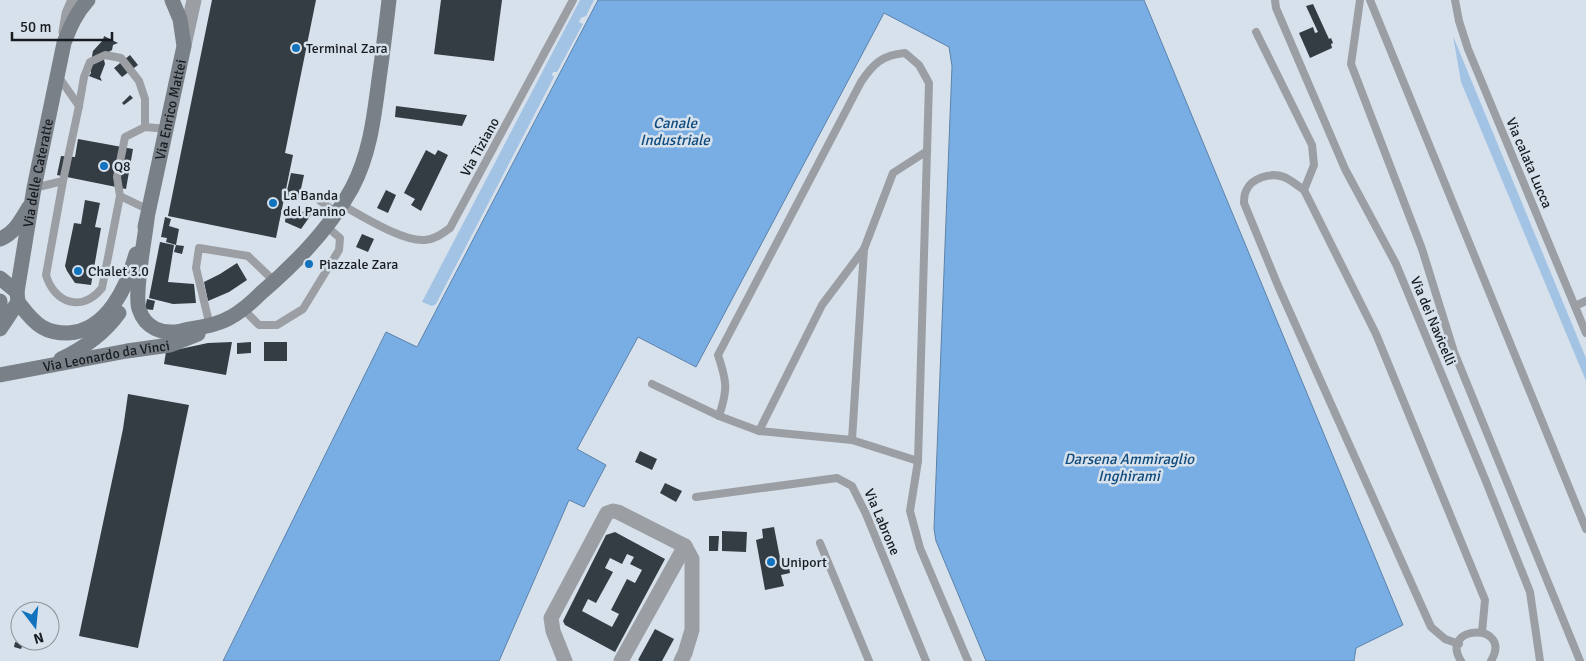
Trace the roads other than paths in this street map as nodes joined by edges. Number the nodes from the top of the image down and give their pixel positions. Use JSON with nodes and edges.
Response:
{"nodes":[{"id":1,"x":75,"y":0,"type":"edge"},
{"id":2,"x":88,"y":0,"type":"edge"},
{"id":3,"x":172,"y":0,"type":"edge"},
{"id":4,"x":194,"y":0,"type":"edge"},
{"id":5,"x":389,"y":0,"type":"edge"},
{"id":6,"x":572,"y":0,"type":"edge"},
{"id":7,"x":1275,"y":0,"type":"edge"},
{"id":8,"x":1360,"y":0,"type":"edge"},
{"id":9,"x":1370,"y":0,"type":"edge"},
{"id":10,"x":1455,"y":0,"type":"edge"},
{"id":11,"x":1256,"y":32,"type":"dead end"},
{"id":12,"x":64,"y":43,"type":"junction"},
{"id":13,"x":184,"y":46,"type":"junction"},
{"id":14,"x":57,"y":75,"type":"junction"},
{"id":15,"x":79,"y":106,"type":"junction"},
{"id":16,"x":145,"y":128,"type":"junction"},
{"id":17,"x":167,"y":129,"type":"junction"},
{"id":18,"x":927,"y":151,"type":"junction"},
{"id":19,"x":63,"y":181,"type":"junction"},
{"id":20,"x":1304,"y":190,"type":"junction"},
{"id":21,"x":34,"y":195,"type":"junction"},
{"id":22,"x":120,"y":196,"type":"junction"},
{"id":23,"x":320,"y":201,"type":"dead end"},
{"id":24,"x":339,"y":208,"type":"junction"},
{"id":25,"x":148,"y":214,"type":"junction"},
{"id":26,"x":326,"y":226,"type":"junction"},
{"id":27,"x":0,"y":239,"type":"edge"},
{"id":28,"x":864,"y":249,"type":"junction"},
{"id":29,"x":134,"y":262,"type":"junction"},
{"id":30,"x":0,"y":278,"type":"edge"},
{"id":31,"x":274,"y":281,"type":"junction"},
{"id":32,"x":17,"y":297,"type":"junction"},
{"id":33,"x":0,"y":301,"type":"edge"},
{"id":34,"x":1586,"y":301,"type":"edge"},
{"id":35,"x":1575,"y":306,"type":"junction"},
{"id":36,"x":243,"y":309,"type":"junction"},
{"id":37,"x":0,"y":313,"type":"edge"},
{"id":38,"x":209,"y":326,"type":"junction"},
{"id":39,"x":0,"y":329,"type":"edge"},
{"id":40,"x":1586,"y":333,"type":"edge"},
{"id":41,"x":34,"y":369,"type":"junction"},
{"id":42,"x":0,"y":375,"type":"edge"},
{"id":43,"x":652,"y":384,"type":"dead end"},
{"id":44,"x":719,"y":416,"type":"junction"},
{"id":45,"x":759,"y":431,"type":"junction"},
{"id":46,"x":852,"y":440,"type":"junction"},
{"id":47,"x":918,"y":461,"type":"junction"},
{"id":48,"x":696,"y":497,"type":"dead end"},
{"id":49,"x":1586,"y":529,"type":"edge"},
{"id":50,"x":820,"y":543,"type":"dead end"},
{"id":51,"x":685,"y":546,"type":"junction"},
{"id":52,"x":1482,"y":632,"type":"junction"},
{"id":53,"x":1458,"y":644,"type":"junction"},
{"id":54,"x":1495,"y":659,"type":"edge"},
{"id":55,"x":565,"y":661,"type":"edge"},
{"id":56,"x":621,"y":661,"type":"edge"},
{"id":57,"x":681,"y":661,"type":"edge"},
{"id":58,"x":869,"y":661,"type":"edge"},
{"id":59,"x":926,"y":661,"type":"edge"},
{"id":60,"x":968,"y":661,"type":"edge"},
{"id":61,"x":1461,"y":661,"type":"edge"},
{"id":62,"x":1540,"y":661,"type":"edge"},
{"id":63,"x":1580,"y":661,"type":"edge"}],
"edges":[{"from":1,"to":12,"type":"street","name":"Via delle Cateratte"},
{"from":2,"to":12,"type":"main road","name":"Via delle Cateratte"},
{"from":3,"to":13,"type":"main road"},
{"from":4,"to":13,"type":"street","name":"Via Enrico Mattei"},
{"from":5,"to":24,"type":"main road"},
{"from":6,"to":24,"type":"lane","name":"Via Tiziano"},
{"from":7,"to":62,"type":"lane","name":"Via dei Navicelli"},
{"from":8,"to":63,"type":"lane"},
{"from":9,"to":49,"type":"lane"},
{"from":10,"to":35,"type":"lane","name":"Via calata Lucca"},
{"from":11,"to":20,"type":"lane"},
{"from":12,"to":14,"type":"main road","name":"Via delle Cateratte"},
{"from":13,"to":17,"type":"main road","name":"Via Enrico Mattei"},
{"from":14,"to":15,"type":"lane"},
{"from":14,"to":21,"type":"main road","name":"Via delle Cateratte"},
{"from":15,"to":16,"type":"lane"},
{"from":15,"to":19,"type":"lane"},
{"from":16,"to":17,"type":"lane"},
{"from":16,"to":22,"type":"lane"},
{"from":17,"to":25,"type":"main road","name":"Via Enrico Mattei"},
{"from":18,"to":28,"type":"lane"},
{"from":18,"to":44,"type":"lane"},
{"from":18,"to":47,"type":"lane"},
{"from":19,"to":21,"type":"lane"},
{"from":19,"to":22,"type":"lane"},
{"from":20,"to":52,"type":"lane"},
{"from":20,"to":53,"type":"lane"},
{"from":21,"to":27,"type":"main road"},
{"from":21,"to":32,"type":"main road","name":"Via delle Cateratte"},
{"from":22,"to":25,"type":"lane"},
{"from":23,"to":24,"type":"lane"},
{"from":24,"to":26,"type":"main road"},
{"from":25,"to":29,"type":"main road","name":"Via Enrico Mattei"},
{"from":25,"to":38,"type":"main road","name":"Via Enrico Mattei"},
{"from":26,"to":31,"type":"main road"},
{"from":26,"to":36,"type":"lane"},
{"from":28,"to":45,"type":"lane"},
{"from":28,"to":46,"type":"lane"},
{"from":29,"to":32,"type":"main road","name":"Via Enrico Mattei"},
{"from":29,"to":41,"type":"main road","name":"Via Enrico Mattei"},
{"from":30,"to":32,"type":"main road","name":"Via Enrico Mattei"},
{"from":31,"to":36,"type":"main road"},
{"from":31,"to":38,"type":"lane"},
{"from":32,"to":39,"type":"main road"},
{"from":33,"to":37,"type":"main road"},
{"from":34,"to":35,"type":"lane"},
{"from":35,"to":40,"type":"lane","name":"Via calata Lucca"},
{"from":36,"to":38,"type":"main road"},
{"from":38,"to":41,"type":"main road","name":"Via Leonardo da Vinci"},
{"from":41,"to":42,"type":"main road","name":"Via Leonardo da Vinci"},
{"from":43,"to":44,"type":"lane"},
{"from":44,"to":45,"type":"lane"},
{"from":45,"to":46,"type":"lane"},
{"from":46,"to":47,"type":"lane"},
{"from":47,"to":60,"type":"lane"},
{"from":48,"to":59,"type":"lane","name":"Via Labrone"},
{"from":50,"to":58,"type":"lane"},
{"from":51,"to":55,"type":"street"},
{"from":51,"to":56,"type":"street"},
{"from":51,"to":57,"type":"street"},
{"from":52,"to":53,"type":"lane"},
{"from":52,"to":54,"type":"lane"},
{"from":53,"to":61,"type":"lane"}]}
